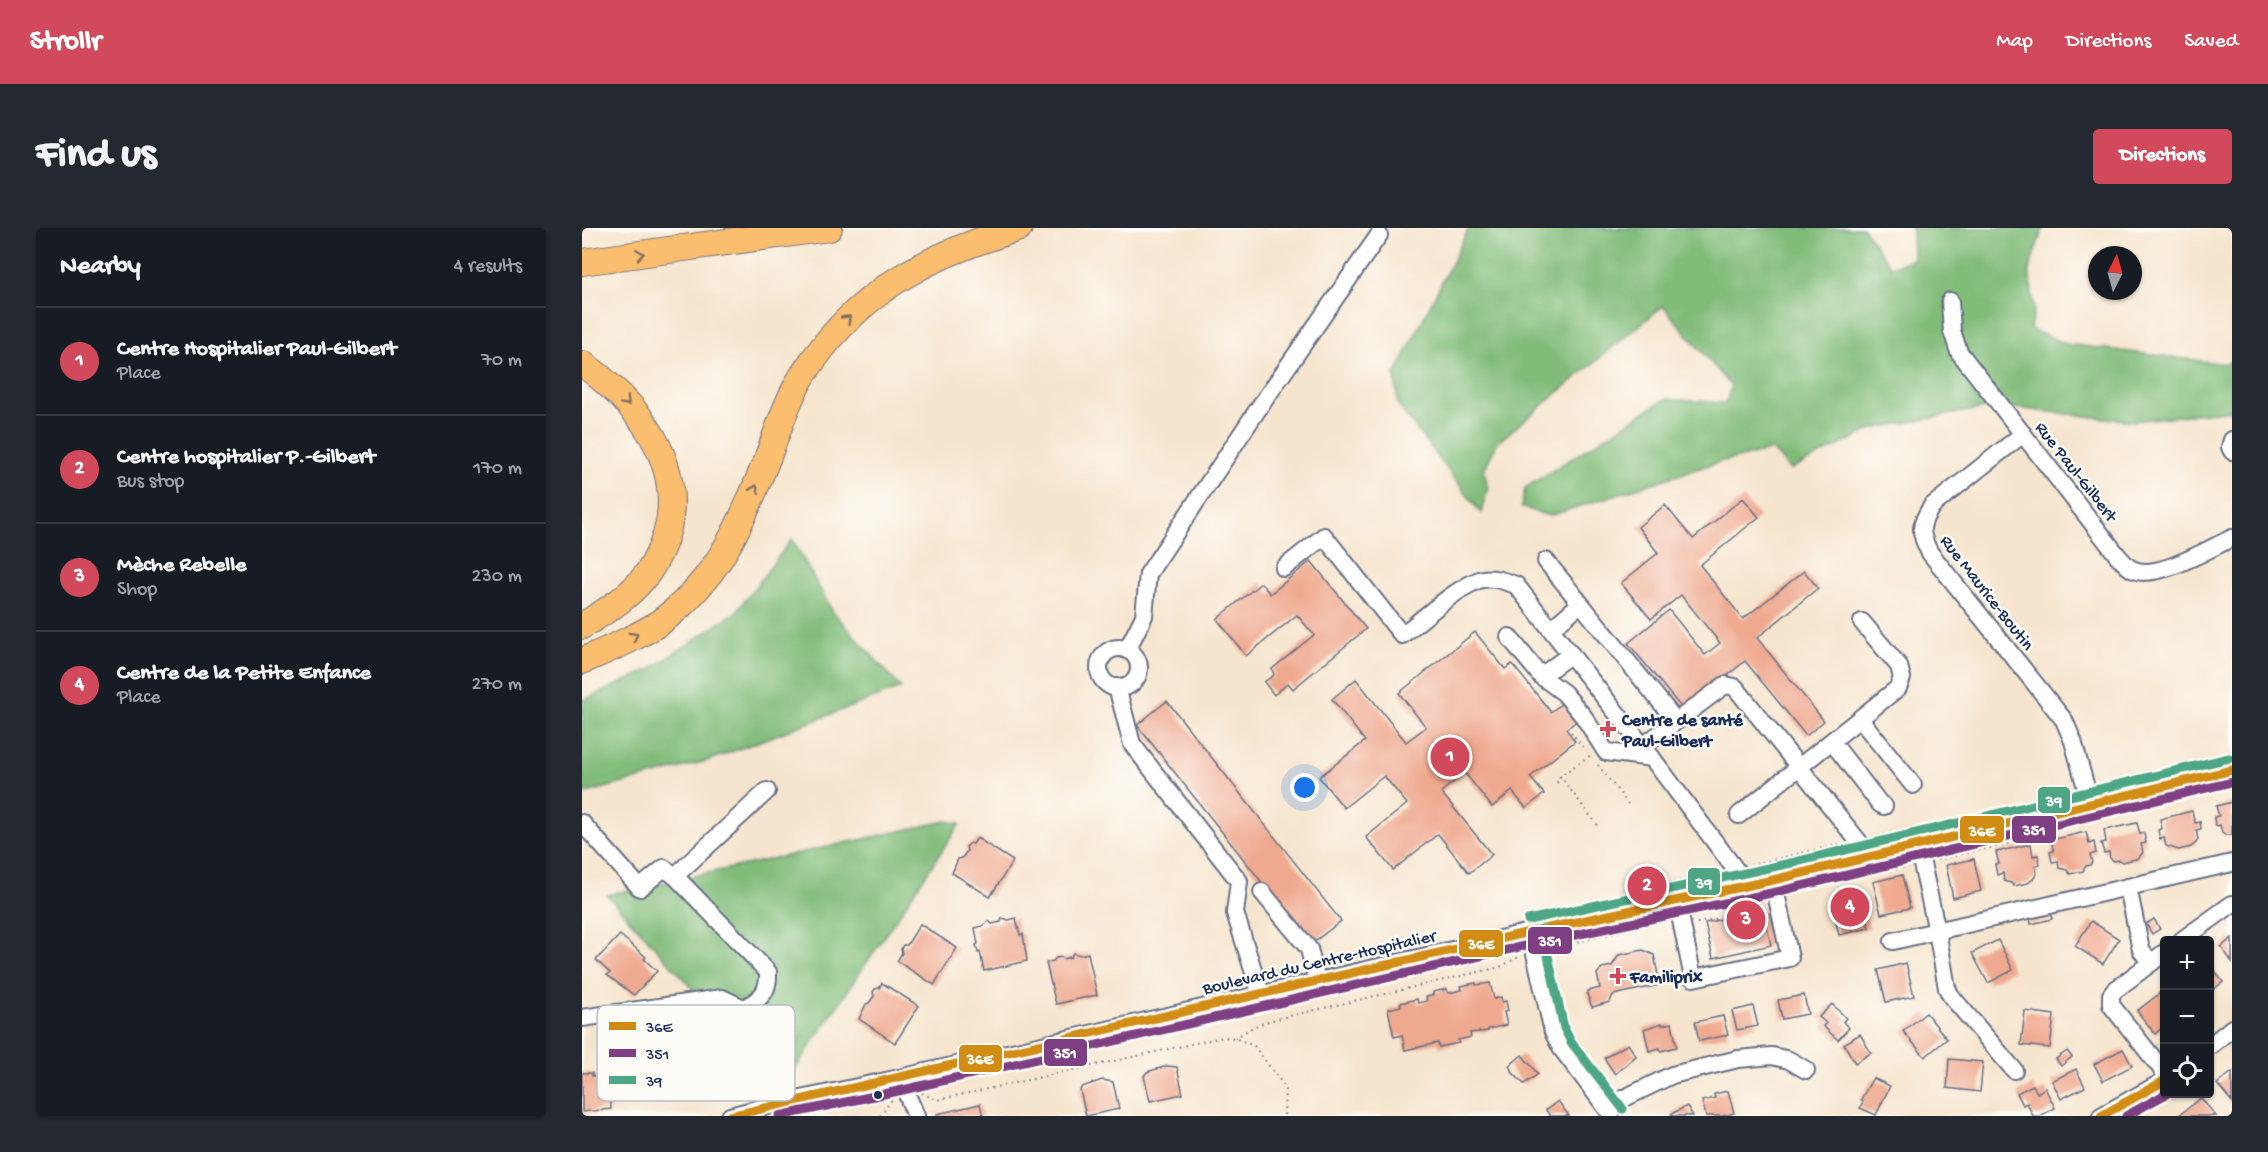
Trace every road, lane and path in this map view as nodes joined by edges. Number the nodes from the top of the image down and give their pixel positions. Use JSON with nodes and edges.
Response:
{"nodes":[{"id":1,"x":829,"y":228,"type":"edge"},
{"id":2,"x":1019,"y":228,"type":"edge"},
{"id":3,"x":1379,"y":235,"type":"dead end"},
{"id":4,"x":582,"y":262,"type":"edge"},
{"id":5,"x":1950,"y":301,"type":"dead end"},
{"id":6,"x":582,"y":364,"type":"edge"},
{"id":7,"x":2023,"y":434,"type":"junction"},
{"id":8,"x":2232,"y":440,"type":"edge"},
{"id":9,"x":2232,"y":451,"type":"edge"},
{"id":10,"x":2232,"y":538,"type":"edge"},
{"id":11,"x":1546,"y":561,"type":"dead end"},
{"id":12,"x":1284,"y":568,"type":"dead end"},
{"id":13,"x":1580,"y":604,"type":"junction"},
{"id":14,"x":1862,"y":622,"type":"dead end"},
{"id":15,"x":582,"y":626,"type":"edge"},
{"id":16,"x":1551,"y":629,"type":"junction"},
{"id":17,"x":1509,"y":637,"type":"dead end"},
{"id":18,"x":1127,"y":650,"type":"junction"},
{"id":19,"x":1570,"y":654,"type":"junction"},
{"id":20,"x":582,"y":661,"type":"edge"},
{"id":21,"x":1541,"y":676,"type":"junction"},
{"id":22,"x":1117,"y":687,"type":"junction"},
{"id":23,"x":1860,"y":719,"type":"junction"},
{"id":24,"x":1676,"y":721,"type":"junction"},
{"id":25,"x":1571,"y":732,"type":"dead end"},
{"id":26,"x":1832,"y":742,"type":"junction"},
{"id":27,"x":1648,"y":752,"type":"junction"},
{"id":28,"x":1598,"y":754,"type":"junction"},
{"id":29,"x":1800,"y":767,"type":"junction"},
{"id":30,"x":2232,"y":770,"type":"edge"},
{"id":31,"x":1560,"y":776,"type":"junction"},
{"id":32,"x":1557,"y":783,"type":"dead end"},
{"id":33,"x":1913,"y":785,"type":"dead end"},
{"id":34,"x":767,"y":791,"type":"dead end"},
{"id":35,"x":2043,"y":800,"type":"dead end"},
{"id":36,"x":2090,"y":802,"type":"junction"},
{"id":37,"x":1628,"y":804,"type":"dead end"},
{"id":38,"x":1884,"y":806,"type":"dead end"},
{"id":39,"x":1739,"y":815,"type":"dead end"},
{"id":40,"x":582,"y":823,"type":"edge"},
{"id":41,"x":2056,"y":825,"type":"dead end"},
{"id":42,"x":1598,"y":826,"type":"dead end"},
{"id":43,"x":1857,"y":840,"type":"junction"},
{"id":44,"x":1918,"y":846,"type":"junction"},
{"id":45,"x":1871,"y":857,"type":"junction"},
{"id":46,"x":1922,"y":863,"type":"junction"},
{"id":47,"x":2232,"y":863,"type":"edge"},
{"id":48,"x":1734,"y":868,"type":"junction"},
{"id":49,"x":675,"y":876,"type":"junction"},
{"id":50,"x":1747,"y":885,"type":"junction"},
{"id":51,"x":2128,"y":887,"type":"junction"},
{"id":52,"x":1262,"y":892,"type":"dead end"},
{"id":53,"x":1772,"y":894,"type":"junction"},
{"id":54,"x":2232,"y":903,"type":"edge"},
{"id":55,"x":1682,"y":914,"type":"junction"},
{"id":56,"x":1937,"y":931,"type":"junction"},
{"id":57,"x":1530,"y":932,"type":"junction"},
{"id":58,"x":2187,"y":936,"type":"edge"},
{"id":59,"x":1893,"y":941,"type":"dead end"},
{"id":60,"x":1534,"y":952,"type":"junction"},
{"id":61,"x":2158,"y":958,"type":"edge"},
{"id":62,"x":1317,"y":981,"type":"junction"},
{"id":63,"x":1262,"y":994,"type":"junction"},
{"id":64,"x":671,"y":1005,"type":"edge"},
{"id":65,"x":737,"y":1005,"type":"edge"},
{"id":66,"x":750,"y":1005,"type":"edge"},
{"id":67,"x":2232,"y":1028,"type":"edge"},
{"id":68,"x":1235,"y":1038,"type":"junction"},
{"id":69,"x":2212,"y":1044,"type":"edge"},
{"id":70,"x":2160,"y":1067,"type":"edge"},
{"id":71,"x":1806,"y":1070,"type":"dead end"},
{"id":72,"x":2014,"y":1070,"type":"dead end"},
{"id":73,"x":900,"y":1078,"type":"junction"},
{"id":74,"x":2160,"y":1083,"type":"edge"},
{"id":75,"x":908,"y":1096,"type":"junction"},
{"id":76,"x":795,"y":1100,"type":"edge"},
{"id":77,"x":792,"y":1101,"type":"edge"},
{"id":78,"x":1610,"y":1111,"type":"edge"},
{"id":79,"x":730,"y":1116,"type":"edge"},
{"id":80,"x":880,"y":1116,"type":"edge"},
{"id":81,"x":916,"y":1116,"type":"edge"},
{"id":82,"x":1284,"y":1116,"type":"edge"},
{"id":83,"x":2101,"y":1116,"type":"edge"}],
"edges":[{"from":4,"to":1,"type":"highway","one_way":true},
{"from":20,"to":2,"type":"highway","one_way":true},
{"from":3,"to":18,"type":"street"},
{"from":5,"to":7,"type":"street","name":"Rue Paul-Gilbert"},
{"from":6,"to":15,"type":"highway","one_way":true},
{"from":7,"to":10,"type":"street","name":"Rue Paul-Gilbert"},
{"from":7,"to":36,"type":"street","name":"Rue Maurice-Boutin"},
{"from":8,"to":9,"type":"street"},
{"from":11,"to":13,"type":"street"},
{"from":12,"to":16,"type":"street"},
{"from":13,"to":16,"type":"street"},
{"from":13,"to":24,"type":"street"},
{"from":14,"to":23,"type":"street"},
{"from":16,"to":19,"type":"street"},
{"from":17,"to":21,"type":"street"},
{"from":18,"to":22,"type":"street"},
{"from":18,"to":22,"type":"street"},
{"from":19,"to":21,"type":"street"},
{"from":19,"to":27,"type":"street"},
{"from":21,"to":28,"type":"street"},
{"from":22,"to":63,"type":"street"},
{"from":23,"to":26,"type":"street"},
{"from":23,"to":33,"type":"street"},
{"from":24,"to":27,"type":"street"},
{"from":24,"to":29,"type":"street"},
{"from":25,"to":28,"type":"path"},
{"from":26,"to":29,"type":"street"},
{"from":26,"to":38,"type":"street"},
{"from":27,"to":28,"type":"street"},
{"from":27,"to":48,"type":"street"},
{"from":28,"to":31,"type":"path"},
{"from":28,"to":37,"type":"path"},
{"from":29,"to":39,"type":"street"},
{"from":29,"to":43,"type":"street"},
{"from":30,"to":36,"type":"street","name":"Boulevard du Centre-Hospitalier"},
{"from":31,"to":32,"type":"path"},
{"from":31,"to":42,"type":"path"},
{"from":34,"to":49,"type":"street"},
{"from":35,"to":43,"type":"path"},
{"from":36,"to":44,"type":"street","name":"Boulevard du Centre-Hospitalier"},
{"from":40,"to":49,"type":"street"},
{"from":41,"to":46,"type":"path"},
{"from":43,"to":45,"type":"street"},
{"from":43,"to":48,"type":"path"},
{"from":44,"to":45,"type":"street","name":"Boulevard du Centre-Hospitalier"},
{"from":44,"to":46,"type":"street"},
{"from":45,"to":53,"type":"street","name":"Boulevard du Centre-Hospitalier"},
{"from":46,"to":53,"type":"path"},
{"from":46,"to":56,"type":"street"},
{"from":47,"to":51,"type":"street"},
{"from":48,"to":50,"type":"street"},
{"from":48,"to":57,"type":"path"},
{"from":49,"to":66,"type":"street"},
{"from":50,"to":53,"type":"street","name":"Boulevard du Centre-Hospitalier"},
{"from":50,"to":55,"type":"street","name":"Boulevard du Centre-Hospitalier"},
{"from":51,"to":56,"type":"street"},
{"from":51,"to":61,"type":"street"},
{"from":52,"to":62,"type":"street"},
{"from":53,"to":55,"type":"path"},
{"from":53,"to":55,"type":"path"},
{"from":53,"to":55,"type":"street"},
{"from":54,"to":58,"type":"street"},
{"from":55,"to":57,"type":"street","name":"Boulevard du Centre-Hospitalier"},
{"from":55,"to":60,"type":"path"},
{"from":56,"to":59,"type":"street"},
{"from":56,"to":72,"type":"street"},
{"from":57,"to":60,"type":"street"},
{"from":57,"to":62,"type":"street","name":"Boulevard du Centre-Hospitalier"},
{"from":60,"to":68,"type":"path"},
{"from":60,"to":78,"type":"street"},
{"from":61,"to":70,"type":"street"},
{"from":62,"to":63,"type":"street","name":"Boulevard du Centre-Hospitalier"},
{"from":63,"to":73,"type":"street","name":"Boulevard du Centre-Hospitalier"},
{"from":64,"to":65,"type":"street"},
{"from":67,"to":69,"type":"street"},
{"from":68,"to":75,"type":"path"},
{"from":68,"to":82,"type":"path"},
{"from":71,"to":78,"type":"street"},
{"from":73,"to":75,"type":"street"},
{"from":73,"to":76,"type":"street","name":"Boulevard du Centre-Hospitalier"},
{"from":74,"to":83,"type":"street"},
{"from":75,"to":80,"type":"path"},
{"from":75,"to":81,"type":"street"},
{"from":77,"to":79,"type":"street","name":"Boulevard du Centre-Hospitalier"}]}
